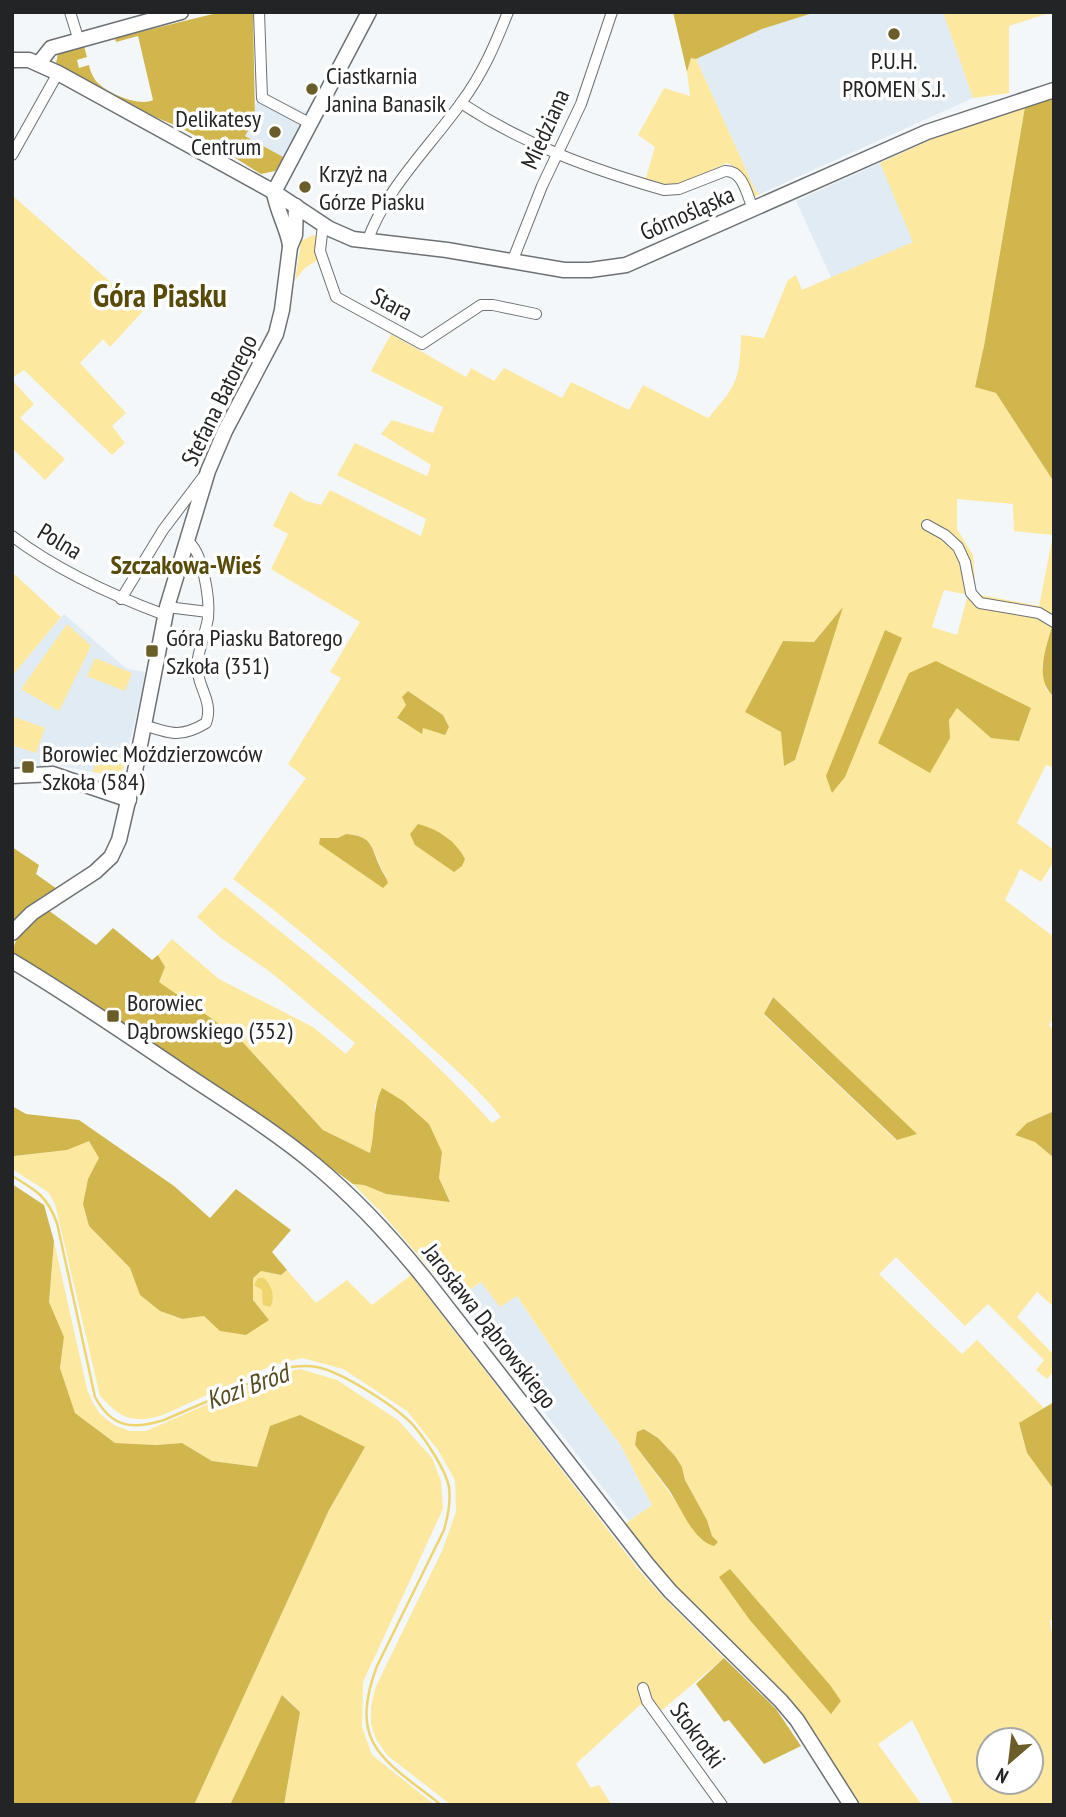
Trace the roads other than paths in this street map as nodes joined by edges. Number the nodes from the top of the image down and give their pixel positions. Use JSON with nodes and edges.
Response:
{"nodes":[{"id":1,"x":70,"y":12,"type":"edge"},
{"id":2,"x":181,"y":12,"type":"edge"},
{"id":3,"x":259,"y":12,"type":"edge"},
{"id":4,"x":369,"y":12,"type":"edge"},
{"id":5,"x":508,"y":12,"type":"edge"},
{"id":6,"x":612,"y":12,"type":"edge"},
{"id":7,"x":139,"y":18,"type":"edge"},
{"id":8,"x":79,"y":41,"type":"junction"},
{"id":9,"x":13,"y":57,"type":"edge"},
{"id":10,"x":39,"y":63,"type":"junction"},
{"id":11,"x":58,"y":73,"type":"junction"},
{"id":12,"x":1054,"y":90,"type":"edge"},
{"id":13,"x":461,"y":103,"type":"junction"},
{"id":14,"x":311,"y":124,"type":"junction"},
{"id":15,"x":12,"y":155,"type":"edge"},
{"id":16,"x":558,"y":155,"type":"junction"},
{"id":17,"x":274,"y":192,"type":"junction"},
{"id":18,"x":296,"y":206,"type":"junction"},
{"id":19,"x":752,"y":209,"type":"junction"},
{"id":20,"x":283,"y":218,"type":"junction"},
{"id":21,"x":323,"y":225,"type":"junction"},
{"id":22,"x":293,"y":241,"type":"junction"},
{"id":23,"x":367,"y":242,"type":"junction"},
{"id":24,"x":512,"y":262,"type":"junction"},
{"id":25,"x":536,"y":314,"type":"dead end"},
{"id":26,"x":208,"y":471,"type":"junction"},
{"id":27,"x":927,"y":525,"type":"dead end"},
{"id":28,"x":12,"y":536,"type":"edge"},
{"id":29,"x":187,"y":541,"type":"junction"},
{"id":30,"x":121,"y":598,"type":"junction"},
{"id":31,"x":166,"y":611,"type":"junction"},
{"id":32,"x":208,"y":612,"type":"junction"},
{"id":33,"x":1054,"y":622,"type":"edge"},
{"id":34,"x":144,"y":725,"type":"junction"},
{"id":35,"x":12,"y":776,"type":"edge"},
{"id":36,"x":129,"y":800,"type":"junction"},
{"id":37,"x":12,"y":933,"type":"edge"},
{"id":38,"x":12,"y":961,"type":"edge"},
{"id":39,"x":643,"y":1688,"type":"dead end"},
{"id":40,"x":722,"y":1805,"type":"edge"},
{"id":41,"x":851,"y":1805,"type":"edge"}],
"edges":[{"from":1,"to":8,"type":"street"},
{"from":2,"to":7,"type":"street"},
{"from":3,"to":14,"type":"street"},
{"from":4,"to":14,"type":"street"},
{"from":5,"to":13,"type":"street"},
{"from":6,"to":16,"type":"street","name":"Miedziana"},
{"from":7,"to":8,"type":"street"},
{"from":8,"to":10,"type":"street"},
{"from":9,"to":10,"type":"street","name":"Górnośląska"},
{"from":10,"to":11,"type":"street","name":"Górnośląska"},
{"from":11,"to":15,"type":"street"},
{"from":11,"to":17,"type":"street","name":"Górnośląska"},
{"from":12,"to":19,"type":"street","name":"Górnośląska"},
{"from":13,"to":16,"type":"street"},
{"from":13,"to":23,"type":"street"},
{"from":14,"to":17,"type":"street"},
{"from":16,"to":19,"type":"street"},
{"from":16,"to":24,"type":"street","name":"Miedziana"},
{"from":17,"to":18,"type":"street","name":"Górnośląska"},
{"from":17,"to":20,"type":"street","name":"Stefana Batorego"},
{"from":18,"to":20,"type":"street"},
{"from":18,"to":21,"type":"street","name":"Górnośląska"},
{"from":18,"to":22,"type":"street","name":"Stefana Batorego"},
{"from":19,"to":24,"type":"street","name":"Górnośląska"},
{"from":20,"to":22,"type":"street","name":"Stefana Batorego"},
{"from":21,"to":22,"type":"street"},
{"from":21,"to":23,"type":"street","name":"Górnośląska"},
{"from":21,"to":25,"type":"street","name":"Stara"},
{"from":22,"to":26,"type":"street","name":"Stefana Batorego"},
{"from":23,"to":24,"type":"street","name":"Górnośląska"},
{"from":26,"to":29,"type":"street","name":"Stefana Batorego"},
{"from":26,"to":30,"type":"street"},
{"from":27,"to":33,"type":"street"},
{"from":28,"to":30,"type":"street","name":"Polna"},
{"from":29,"to":31,"type":"street","name":"Stefana Batorego"},
{"from":29,"to":32,"type":"street"},
{"from":30,"to":31,"type":"street","name":"Polna"},
{"from":31,"to":32,"type":"street","name":"Polna"},
{"from":31,"to":34,"type":"street","name":"Stefana Batorego"},
{"from":32,"to":34,"type":"street"},
{"from":34,"to":36,"type":"street","name":"Stefana Batorego"},
{"from":35,"to":36,"type":"street"},
{"from":36,"to":37,"type":"street","name":"Stefana Batorego"},
{"from":38,"to":41,"type":"street","name":"Jarosława Dąbrowskiego"},
{"from":39,"to":40,"type":"street","name":"Stokrotki"}]}
